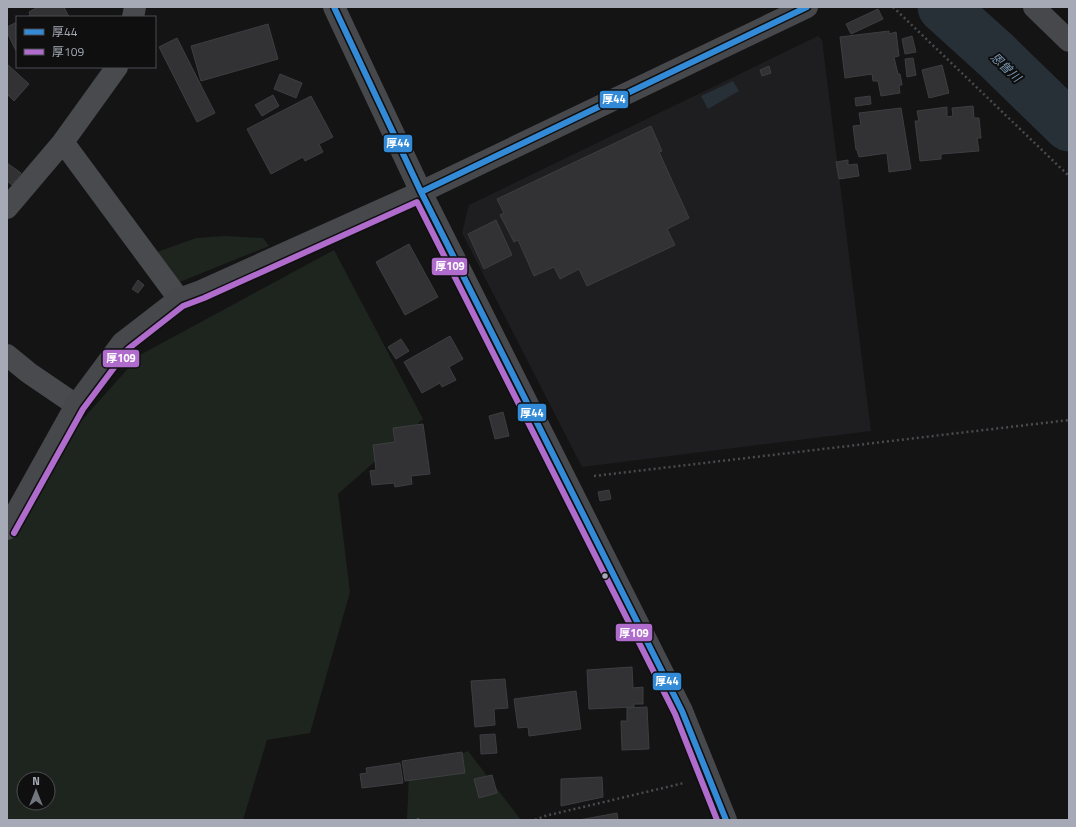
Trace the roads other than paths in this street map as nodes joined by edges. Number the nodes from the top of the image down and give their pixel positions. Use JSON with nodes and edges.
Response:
{"nodes":[{"id":1,"x":334,"y":7,"type":"edge"},
{"id":2,"x":807,"y":7,"type":"edge"},
{"id":3,"x":1034,"y":7,"type":"edge"},
{"id":4,"x":1069,"y":41,"type":"edge"},
{"id":5,"x":116,"y":68,"type":"edge"},
{"id":6,"x":63,"y":142,"type":"junction"},
{"id":7,"x":421,"y":192,"type":"junction"},
{"id":8,"x":7,"y":208,"type":"edge"},
{"id":9,"x":179,"y":299,"type":"junction"},
{"id":10,"x":7,"y":355,"type":"edge"},
{"id":11,"x":76,"y":405,"type":"junction"},
{"id":12,"x":7,"y":529,"type":"edge"},
{"id":13,"x":726,"y":820,"type":"edge"}],
"edges":[{"from":1,"to":7,"type":"street"},
{"from":2,"to":7,"type":"street"},
{"from":3,"to":4,"type":"street"},
{"from":5,"to":6,"type":"street"},
{"from":6,"to":8,"type":"street"},
{"from":6,"to":9,"type":"street"},
{"from":7,"to":9,"type":"street"},
{"from":7,"to":13,"type":"street"},
{"from":9,"to":11,"type":"street"},
{"from":10,"to":11,"type":"street"},
{"from":11,"to":12,"type":"street"}]}
